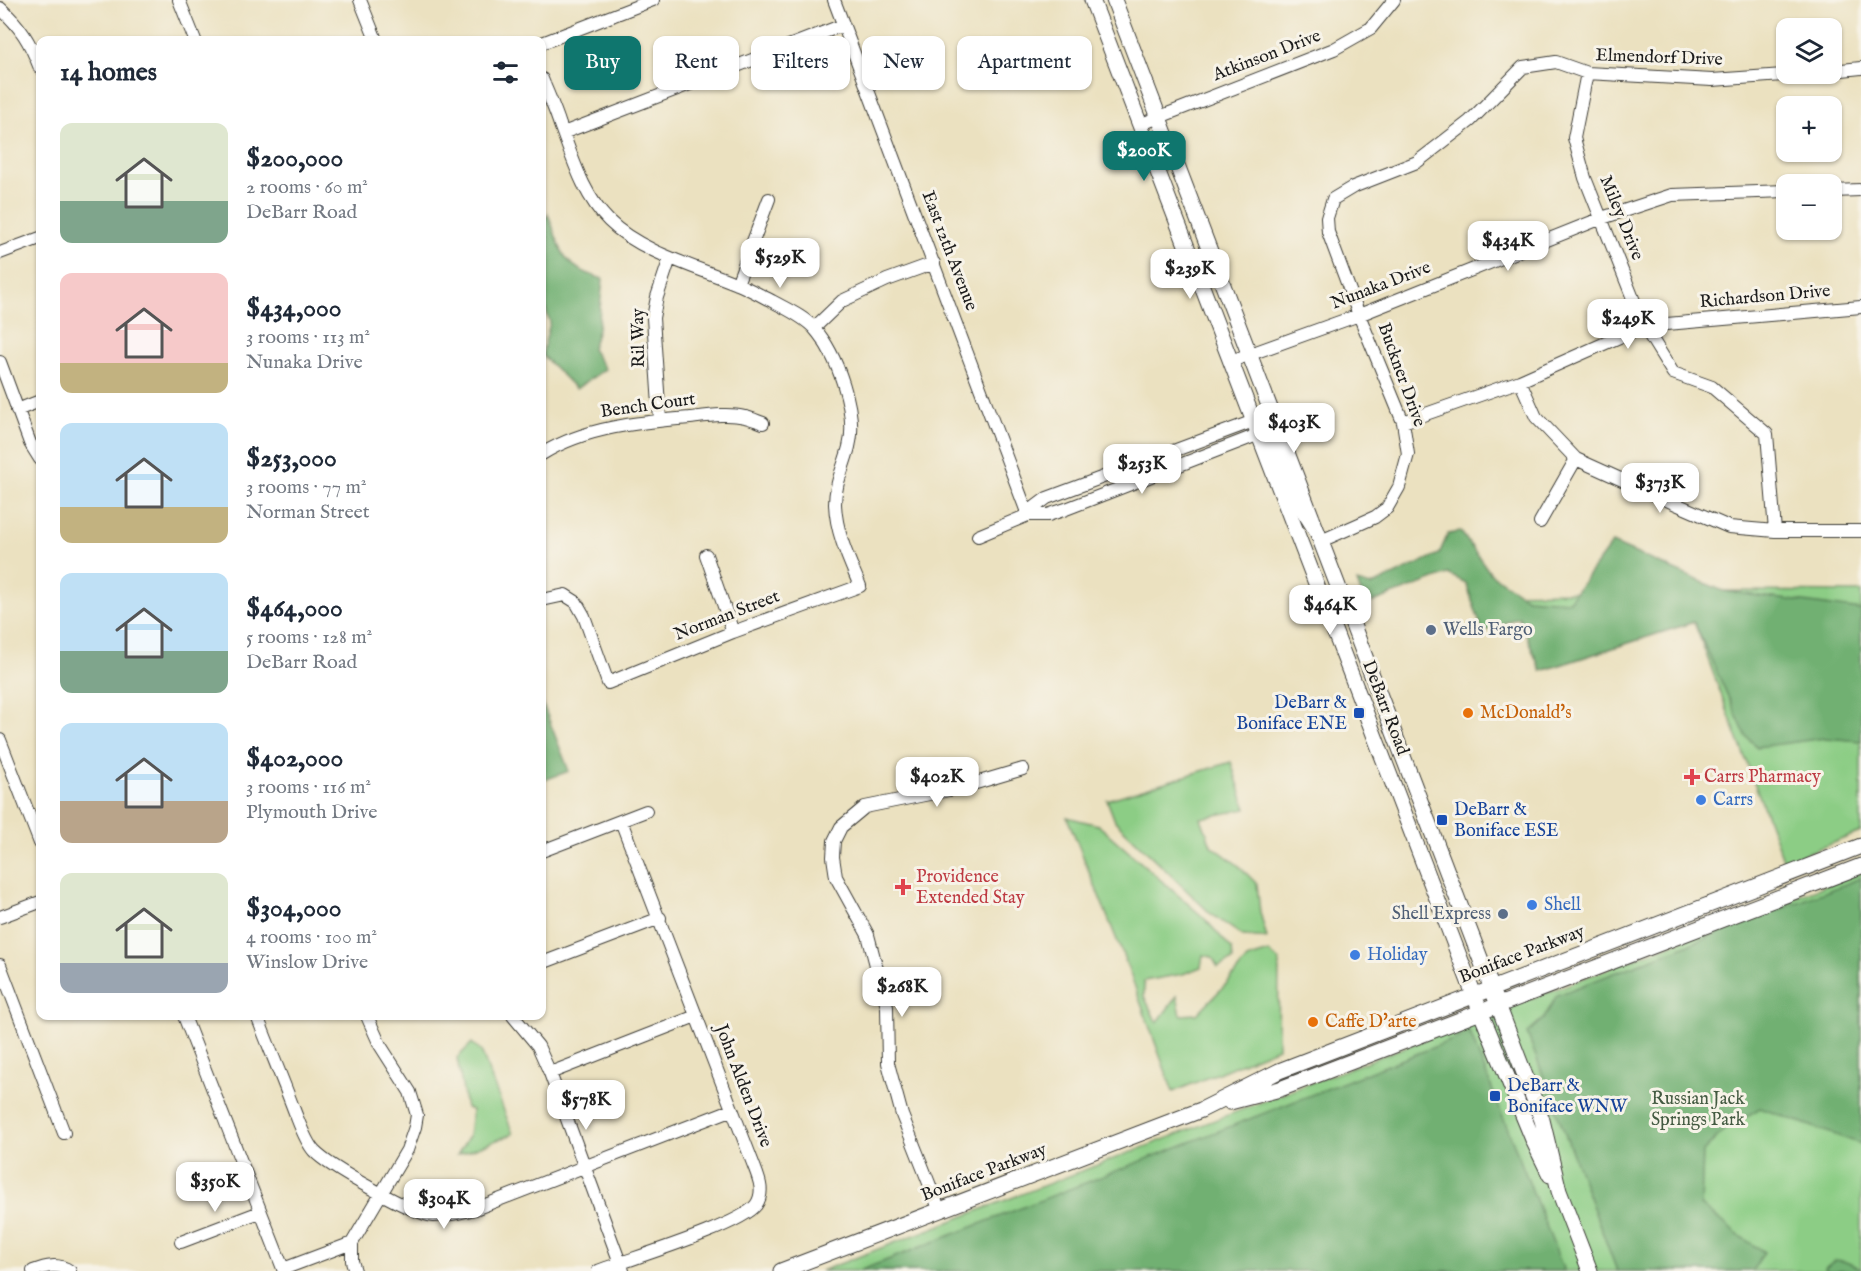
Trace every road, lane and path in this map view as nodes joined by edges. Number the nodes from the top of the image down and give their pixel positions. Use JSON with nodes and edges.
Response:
{"nodes":[{"id":1,"x":179,"y":0,"type":"edge"},
{"id":2,"x":360,"y":0,"type":"edge"},
{"id":3,"x":653,"y":0,"type":"edge"},
{"id":4,"x":834,"y":0,"type":"edge"},
{"id":5,"x":1092,"y":0,"type":"edge"},
{"id":6,"x":1114,"y":0,"type":"edge"},
{"id":7,"x":1394,"y":0,"type":"edge"},
{"id":8,"x":0,"y":8,"type":"edge"},
{"id":9,"x":843,"y":25,"type":"junction"},
{"id":10,"x":193,"y":36,"type":"edge"},
{"id":11,"x":374,"y":36,"type":"edge"},
{"id":12,"x":546,"y":42,"type":"edge"},
{"id":13,"x":36,"y":56,"type":"edge"},
{"id":14,"x":1861,"y":68,"type":"edge"},
{"id":15,"x":1842,"y":69,"type":"edge"},
{"id":16,"x":1587,"y":73,"type":"junction"},
{"id":17,"x":1776,"y":76,"type":"edge"},
{"id":18,"x":546,"y":89,"type":"edge"},
{"id":19,"x":1159,"y":117,"type":"junction"},
{"id":20,"x":1139,"y":125,"type":"junction"},
{"id":21,"x":563,"y":133,"type":"junction"},
{"id":22,"x":1861,"y":190,"type":"edge"},
{"id":23,"x":1776,"y":191,"type":"edge"},
{"id":24,"x":1842,"y":191,"type":"edge"},
{"id":25,"x":769,"y":199,"type":"dead end"},
{"id":26,"x":1327,"y":218,"type":"joint"},
{"id":27,"x":1602,"y":218,"type":"junction"},
{"id":28,"x":36,"y":240,"type":"edge"},
{"id":29,"x":0,"y":253,"type":"edge"},
{"id":30,"x":670,"y":258,"type":"junction"},
{"id":31,"x":934,"y":263,"type":"junction"},
{"id":32,"x":737,"y":284,"type":"junction"},
{"id":33,"x":1861,"y":307,"type":"edge"},
{"id":34,"x":1359,"y":315,"type":"junction"},
{"id":35,"x":1644,"y":326,"type":"junction"},
{"id":36,"x":814,"y":328,"type":"junction"},
{"id":37,"x":1250,"y":354,"type":"junction"},
{"id":38,"x":1232,"y":361,"type":"junction"},
{"id":39,"x":0,"y":362,"type":"edge"},
{"id":40,"x":1520,"y":381,"type":"junction"},
{"id":41,"x":1264,"y":392,"type":"junction"},
{"id":42,"x":36,"y":402,"type":"edge"},
{"id":43,"x":17,"y":410,"type":"junction"},
{"id":44,"x":660,"y":420,"type":"junction"},
{"id":45,"x":1403,"y":422,"type":"junction"},
{"id":46,"x":763,"y":423,"type":"dead end"},
{"id":47,"x":1259,"y":425,"type":"junction"},
{"id":48,"x":546,"y":452,"type":"edge"},
{"id":49,"x":36,"y":453,"type":"edge"},
{"id":50,"x":1576,"y":459,"type":"junction"},
{"id":51,"x":1028,"y":515,"type":"junction"},
{"id":52,"x":1540,"y":522,"type":"dead end"},
{"id":53,"x":1775,"y":531,"type":"junction"},
{"id":54,"x":1861,"y":531,"type":"edge"},
{"id":55,"x":978,"y":536,"type":"dead end"},
{"id":56,"x":1321,"y":541,"type":"junction"},
{"id":57,"x":706,"y":555,"type":"dead end"},
{"id":58,"x":1312,"y":574,"type":"junction"},
{"id":59,"x":546,"y":599,"type":"edge"},
{"id":60,"x":733,"y":632,"type":"junction"},
{"id":61,"x":1371,"y":674,"type":"junction"},
{"id":62,"x":0,"y":740,"type":"edge"},
{"id":63,"x":1023,"y":769,"type":"dead end"},
{"id":64,"x":646,"y":811,"type":"dead end"},
{"id":65,"x":621,"y":821,"type":"junction"},
{"id":66,"x":36,"y":833,"type":"edge"},
{"id":67,"x":1861,"y":846,"type":"edge"},
{"id":68,"x":546,"y":849,"type":"edge"},
{"id":69,"x":1861,"y":866,"type":"edge"},
{"id":70,"x":36,"y":904,"type":"edge"},
{"id":71,"x":0,"y":917,"type":"edge"},
{"id":72,"x":660,"y":918,"type":"junction"},
{"id":73,"x":546,"y":961,"type":"edge"},
{"id":74,"x":0,"y":965,"type":"edge"},
{"id":75,"x":1491,"y":989,"type":"junction"},
{"id":76,"x":1474,"y":995,"type":"junction"},
{"id":77,"x":1499,"y":1007,"type":"junction"},
{"id":78,"x":1481,"y":1013,"type":"junction"},
{"id":79,"x":696,"y":1016,"type":"junction"},
{"id":80,"x":186,"y":1020,"type":"edge"},
{"id":81,"x":259,"y":1020,"type":"edge"},
{"id":82,"x":369,"y":1020,"type":"edge"},
{"id":83,"x":516,"y":1020,"type":"edge"},
{"id":84,"x":550,"y":1073,"type":"junction"},
{"id":85,"x":731,"y":1110,"type":"junction"},
{"id":86,"x":1201,"y":1110,"type":"junction"},
{"id":87,"x":64,"y":1133,"type":"dead end"},
{"id":88,"x":583,"y":1168,"type":"junction"},
{"id":89,"x":1559,"y":1191,"type":"junction"},
{"id":90,"x":380,"y":1193,"type":"junction"},
{"id":91,"x":940,"y":1211,"type":"junction"},
{"id":92,"x":260,"y":1212,"type":"junction"},
{"id":93,"x":181,"y":1242,"type":"dead end"},
{"id":94,"x":352,"y":1243,"type":"junction"},
{"id":95,"x":621,"y":1267,"type":"edge"},
{"id":96,"x":284,"y":1270,"type":"edge"},
{"id":97,"x":33,"y":1271,"type":"edge"},
{"id":98,"x":70,"y":1271,"type":"edge"},
{"id":99,"x":355,"y":1271,"type":"edge"},
{"id":100,"x":598,"y":1271,"type":"edge"},
{"id":101,"x":781,"y":1271,"type":"edge"},
{"id":102,"x":1590,"y":1271,"type":"edge"}],
"edges":[{"from":1,"to":10,"type":"street"},
{"from":2,"to":11,"type":"street"},
{"from":3,"to":12,"type":"street"},
{"from":4,"to":9,"type":"street","name":"East 12th Avenue"},
{"from":5,"to":20,"type":"main road","name":"DeBarr Road"},
{"from":6,"to":19,"type":"main road","name":"DeBarr Road"},
{"from":7,"to":19,"type":"street","name":"Atkinson Drive"},
{"from":8,"to":13,"type":"street"},
{"from":9,"to":21,"type":"street"},
{"from":9,"to":31,"type":"street","name":"East 12th Avenue"},
{"from":14,"to":15,"type":"street"},
{"from":16,"to":17,"type":"street","name":"Elmendorf Drive"},
{"from":16,"to":26,"type":"street","name":"Elmendorf Drive"},
{"from":16,"to":27,"type":"street","name":"Miley Drive"},
{"from":18,"to":21,"type":"street"},
{"from":19,"to":20,"type":"street","name":"Atkinson Drive"},
{"from":19,"to":37,"type":"main road","name":"DeBarr Road"},
{"from":20,"to":38,"type":"main road","name":"DeBarr Road"},
{"from":21,"to":30,"type":"street"},
{"from":22,"to":24,"type":"street"},
{"from":23,"to":27,"type":"street","name":"Nunaka Drive"},
{"from":25,"to":32,"type":"street"},
{"from":26,"to":34,"type":"street","name":"Buckner Drive"},
{"from":27,"to":34,"type":"street","name":"Nunaka Drive"},
{"from":27,"to":35,"type":"street","name":"Miley Drive"},
{"from":28,"to":29,"type":"street"},
{"from":30,"to":32,"type":"street"},
{"from":30,"to":44,"type":"street","name":"Ril Way"},
{"from":31,"to":36,"type":"street"},
{"from":31,"to":51,"type":"street","name":"East 12th Avenue"},
{"from":32,"to":36,"type":"street"},
{"from":33,"to":35,"type":"street","name":"Richardson Drive"},
{"from":34,"to":37,"type":"street","name":"Nunaka Drive"},
{"from":34,"to":45,"type":"street","name":"Buckner Drive"},
{"from":35,"to":40,"type":"street","name":"Richardson Drive"},
{"from":35,"to":53,"type":"street","name":"Miley Drive"},
{"from":36,"to":60,"type":"street","name":"Norman Street"},
{"from":37,"to":38,"type":"street","name":"Nunaka Drive"},
{"from":37,"to":41,"type":"main road","name":"DeBarr Road"},
{"from":38,"to":47,"type":"main road","name":"DeBarr Road"},
{"from":39,"to":43,"type":"street"},
{"from":40,"to":45,"type":"street","name":"Richardson Drive"},
{"from":40,"to":50,"type":"street"},
{"from":41,"to":47,"type":"street"},
{"from":41,"to":56,"type":"main road","name":"DeBarr Road"},
{"from":42,"to":43,"type":"street"},
{"from":43,"to":49,"type":"street"},
{"from":44,"to":46,"type":"street","name":"Bench Court"},
{"from":44,"to":48,"type":"street","name":"Bench Court"},
{"from":45,"to":56,"type":"street","name":"Buckner Drive"},
{"from":47,"to":51,"type":"street"},
{"from":47,"to":51,"type":"street"},
{"from":47,"to":56,"type":"street"},
{"from":47,"to":58,"type":"main road","name":"DeBarr Road"},
{"from":50,"to":52,"type":"street"},
{"from":50,"to":53,"type":"street"},
{"from":51,"to":55,"type":"street"},
{"from":53,"to":54,"type":"street"},
{"from":56,"to":61,"type":"main road","name":"DeBarr Road"},
{"from":57,"to":60,"type":"street"},
{"from":58,"to":61,"type":"main road"},
{"from":58,"to":76,"type":"main road","name":"DeBarr Road"},
{"from":59,"to":60,"type":"street","name":"Norman Street"},
{"from":61,"to":75,"type":"main road","name":"DeBarr Road"},
{"from":62,"to":66,"type":"street"},
{"from":63,"to":91,"type":"street"},
{"from":64,"to":65,"type":"street"},
{"from":65,"to":68,"type":"street"},
{"from":65,"to":72,"type":"street","name":"John Alden Drive"},
{"from":67,"to":75,"type":"main road","name":"Boniface Parkway"},
{"from":69,"to":77,"type":"main road","name":"Boniface Parkway"},
{"from":70,"to":71,"type":"street"},
{"from":72,"to":73,"type":"street"},
{"from":72,"to":79,"type":"street","name":"John Alden Drive"},
{"from":74,"to":87,"type":"street"},
{"from":75,"to":76,"type":"main road","name":"Boniface Parkway"},
{"from":75,"to":77,"type":"main road","name":"DeBarr Road"},
{"from":76,"to":78,"type":"main road","name":"DeBarr Road"},
{"from":76,"to":86,"type":"main road","name":"Boniface Parkway"},
{"from":77,"to":78,"type":"main road","name":"Boniface Parkway"},
{"from":77,"to":89,"type":"main road","name":"DeBarr Road"},
{"from":78,"to":86,"type":"main road","name":"Boniface Parkway"},
{"from":78,"to":89,"type":"main road","name":"DeBarr Road"},
{"from":79,"to":84,"type":"street"},
{"from":79,"to":85,"type":"street","name":"John Alden Drive"},
{"from":80,"to":92,"type":"street"},
{"from":81,"to":90,"type":"street"},
{"from":82,"to":90,"type":"street"},
{"from":83,"to":84,"type":"street"},
{"from":84,"to":88,"type":"street"},
{"from":85,"to":88,"type":"street"},
{"from":85,"to":95,"type":"street","name":"John Alden Drive"},
{"from":86,"to":91,"type":"main road","name":"Boniface Parkway"},
{"from":88,"to":90,"type":"street"},
{"from":88,"to":95,"type":"street"},
{"from":89,"to":102,"type":"main road","name":"DeBarr Road"},
{"from":90,"to":94,"type":"street"},
{"from":91,"to":101,"type":"main road","name":"Boniface Parkway"},
{"from":92,"to":93,"type":"street"},
{"from":92,"to":96,"type":"street"},
{"from":94,"to":96,"type":"street"},
{"from":94,"to":99,"type":"street"},
{"from":95,"to":100,"type":"street","name":"John Alden Drive"},
{"from":97,"to":98,"type":"street"}]}
